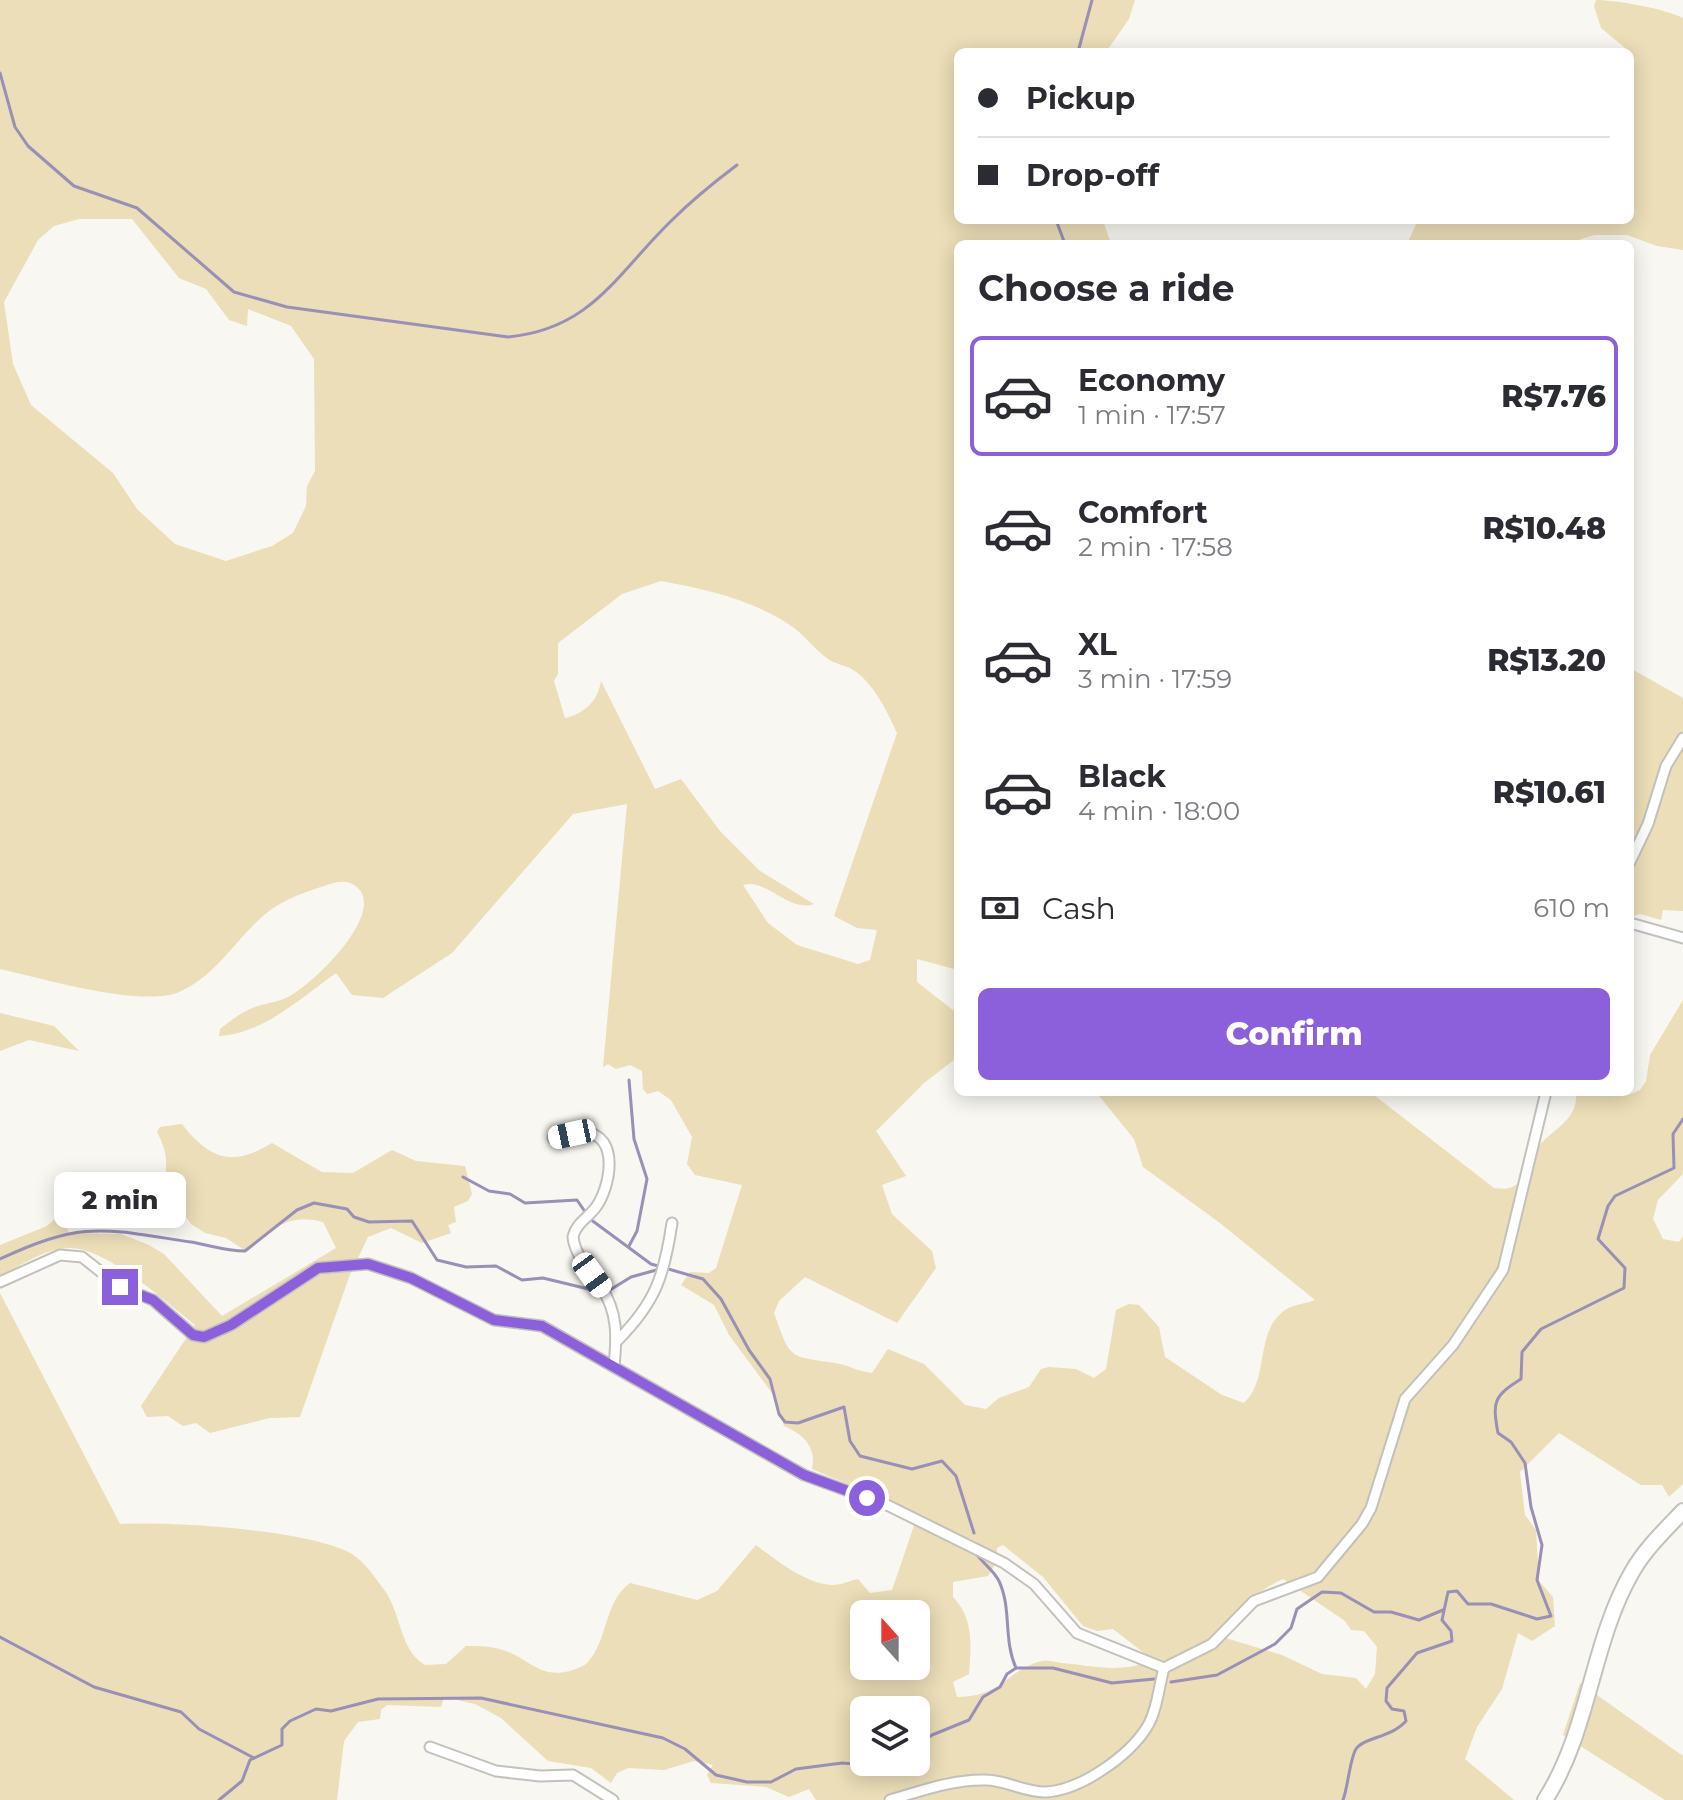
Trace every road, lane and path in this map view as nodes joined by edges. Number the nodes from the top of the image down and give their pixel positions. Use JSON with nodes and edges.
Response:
{"nodes":[{"id":1,"x":1683,"y":738,"type":"edge"},
{"id":2,"x":1634,"y":854,"type":"edge"},
{"id":3,"x":1634,"y":924,"type":"edge"},
{"id":4,"x":1682,"y":938,"type":"edge"},
{"id":5,"x":1545,"y":1096,"type":"edge"},
{"id":6,"x":553,"y":1138,"type":"dead end"},
{"id":7,"x":672,"y":1223,"type":"dead end"},
{"id":8,"x":0,"y":1282,"type":"edge"},
{"id":9,"x":617,"y":1341,"type":"junction"},
{"id":10,"x":614,"y":1366,"type":"junction"},
{"id":11,"x":1683,"y":1511,"type":"edge"},
{"id":12,"x":1164,"y":1668,"type":"junction"},
{"id":13,"x":430,"y":1747,"type":"dead end"},
{"id":14,"x":613,"y":1800,"type":"edge"},
{"id":15,"x":890,"y":1800,"type":"edge"},
{"id":16,"x":1545,"y":1800,"type":"edge"}],
"edges":[{"from":1,"to":2,"type":"street"},
{"from":3,"to":4,"type":"street"},
{"from":5,"to":12,"type":"street"},
{"from":6,"to":9,"type":"street"},
{"from":7,"to":9,"type":"street"},
{"from":8,"to":10,"type":"street"},
{"from":9,"to":10,"type":"street"},
{"from":10,"to":12,"type":"street"},
{"from":11,"to":16,"type":"main road"},
{"from":12,"to":15,"type":"street"},
{"from":13,"to":14,"type":"street"}]}
